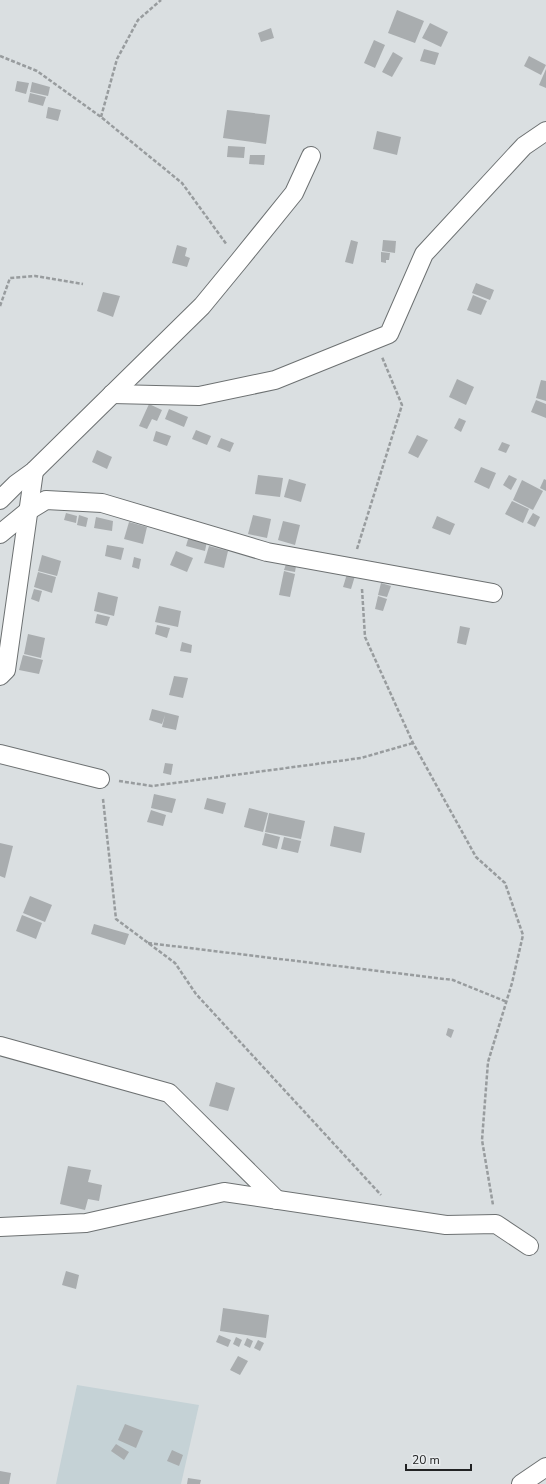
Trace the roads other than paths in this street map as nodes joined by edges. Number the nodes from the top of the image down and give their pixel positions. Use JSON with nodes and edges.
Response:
{"nodes":[{"id":1,"x":546,"y":131,"type":"edge"},
{"id":2,"x":311,"y":156,"type":"dead end"},
{"id":3,"x":112,"y":394,"type":"junction"},
{"id":4,"x":34,"y":471,"type":"junction"},
{"id":5,"x":0,"y":500,"type":"edge"},
{"id":6,"x":28,"y":511,"type":"junction"},
{"id":7,"x":0,"y":534,"type":"edge"},
{"id":8,"x":493,"y":593,"type":"dead end"},
{"id":9,"x":0,"y":676,"type":"edge"},
{"id":10,"x":0,"y":754,"type":"edge"},
{"id":11,"x":100,"y":779,"type":"road end"},
{"id":12,"x":0,"y":1046,"type":"edge"},
{"id":13,"x":277,"y":1200,"type":"junction"},
{"id":14,"x":0,"y":1227,"type":"edge"},
{"id":15,"x":529,"y":1246,"type":"dead end"},
{"id":16,"x":546,"y":1467,"type":"edge"},
{"id":17,"x":521,"y":1484,"type":"edge"}],
"edges":[{"from":1,"to":3,"type":"street"},
{"from":2,"to":3,"type":"street"},
{"from":3,"to":4,"type":"street"},
{"from":4,"to":5,"type":"street"},
{"from":4,"to":6,"type":"street"},
{"from":6,"to":7,"type":"street"},
{"from":6,"to":8,"type":"street"},
{"from":6,"to":9,"type":"street"},
{"from":10,"to":11,"type":"street"},
{"from":12,"to":13,"type":"street"},
{"from":13,"to":14,"type":"street"},
{"from":13,"to":15,"type":"street"},
{"from":16,"to":17,"type":"street"}]}
